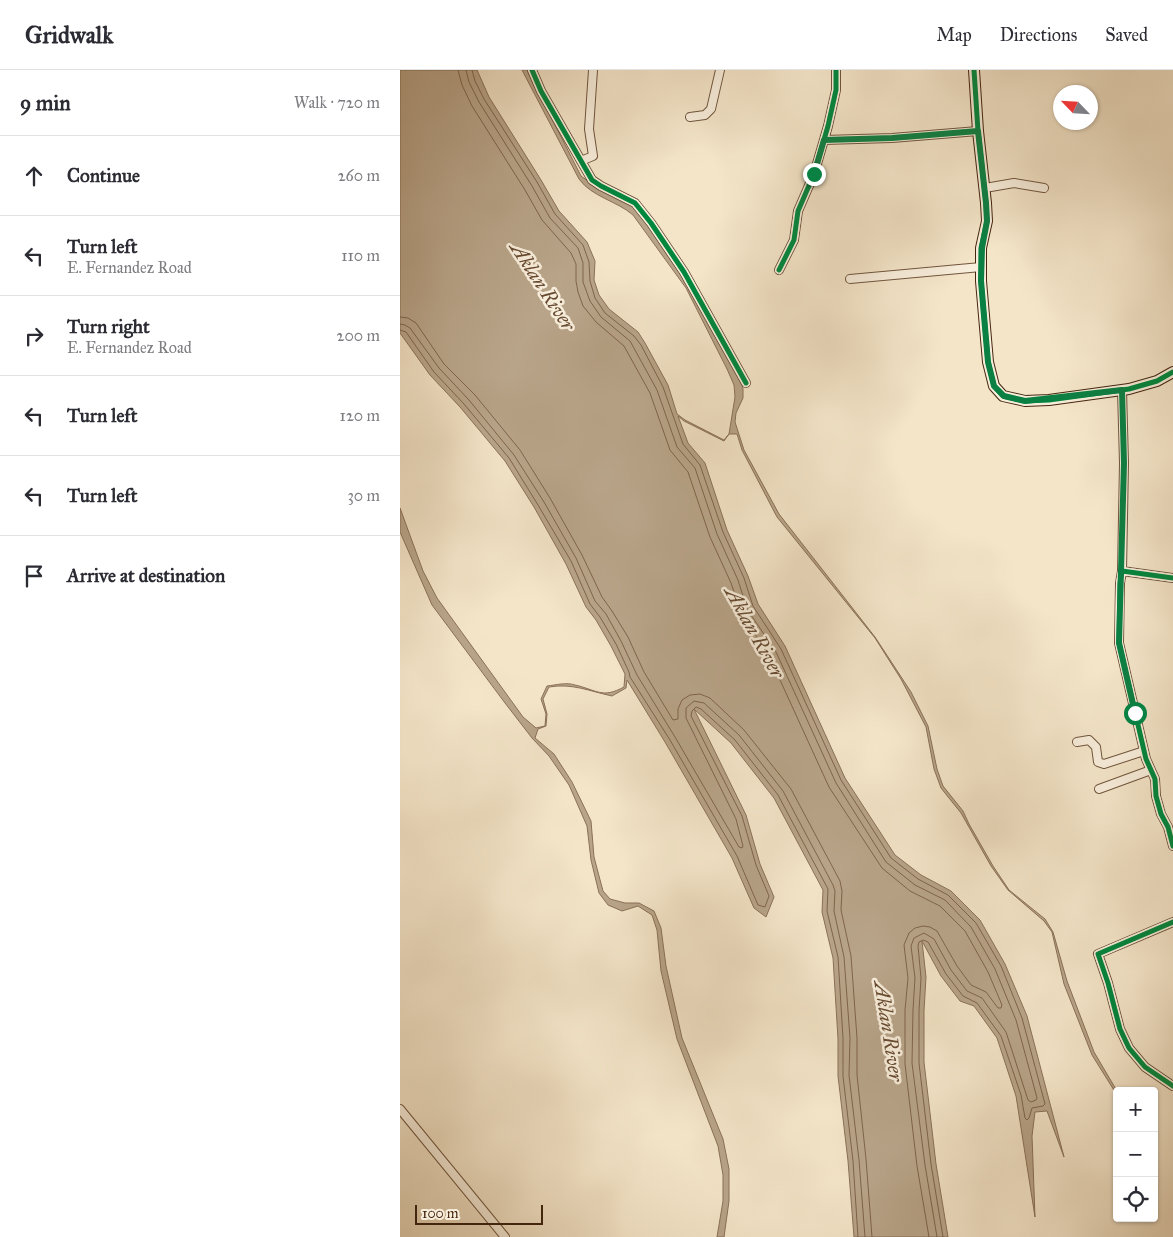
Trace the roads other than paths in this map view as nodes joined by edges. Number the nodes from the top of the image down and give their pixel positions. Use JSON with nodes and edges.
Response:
{"nodes":[{"id":1,"x":532,"y":70,"type":"edge"},
{"id":2,"x":593,"y":70,"type":"edge"},
{"id":3,"x":720,"y":70,"type":"edge"},
{"id":4,"x":836,"y":70,"type":"edge"},
{"id":5,"x":974,"y":70,"type":"edge"},
{"id":6,"x":690,"y":117,"type":"dead end"},
{"id":7,"x":978,"y":131,"type":"junction"},
{"id":8,"x":824,"y":140,"type":"junction"},
{"id":9,"x":581,"y":161,"type":"junction"},
{"id":10,"x":984,"y":188,"type":"junction"},
{"id":11,"x":1044,"y":188,"type":"dead end"},
{"id":12,"x":981,"y":267,"type":"junction"},
{"id":13,"x":779,"y":270,"type":"dead end"},
{"id":14,"x":850,"y":279,"type":"dead end"},
{"id":15,"x":1173,"y":372,"type":"edge"},
{"id":16,"x":746,"y":383,"type":"dead end"},
{"id":17,"x":1122,"y":390,"type":"junction"},
{"id":18,"x":1122,"y":571,"type":"junction"},
{"id":19,"x":1173,"y":578,"type":"edge"},
{"id":20,"x":1077,"y":742,"type":"dead end"},
{"id":21,"x":1144,"y":751,"type":"junction"},
{"id":22,"x":1151,"y":770,"type":"junction"},
{"id":23,"x":1099,"y":789,"type":"dead end"},
{"id":24,"x":1173,"y":846,"type":"edge"},
{"id":25,"x":1173,"y":922,"type":"edge"},
{"id":26,"x":1173,"y":1086,"type":"edge"},
{"id":27,"x":400,"y":1109,"type":"edge"},
{"id":28,"x":505,"y":1237,"type":"edge"}],
"edges":[{"from":1,"to":9,"type":"street"},
{"from":2,"to":9,"type":"street"},
{"from":3,"to":6,"type":"street"},
{"from":4,"to":8,"type":"street"},
{"from":5,"to":7,"type":"street"},
{"from":7,"to":8,"type":"street"},
{"from":7,"to":10,"type":"street"},
{"from":8,"to":13,"type":"street"},
{"from":9,"to":16,"type":"street"},
{"from":10,"to":11,"type":"street"},
{"from":10,"to":12,"type":"street"},
{"from":12,"to":14,"type":"street"},
{"from":12,"to":17,"type":"street"},
{"from":15,"to":17,"type":"street"},
{"from":17,"to":18,"type":"street"},
{"from":18,"to":19,"type":"street"},
{"from":18,"to":21,"type":"street"},
{"from":20,"to":21,"type":"street"},
{"from":21,"to":22,"type":"street"},
{"from":22,"to":23,"type":"street"},
{"from":22,"to":24,"type":"street"},
{"from":25,"to":26,"type":"street"},
{"from":27,"to":28,"type":"street"}]}
